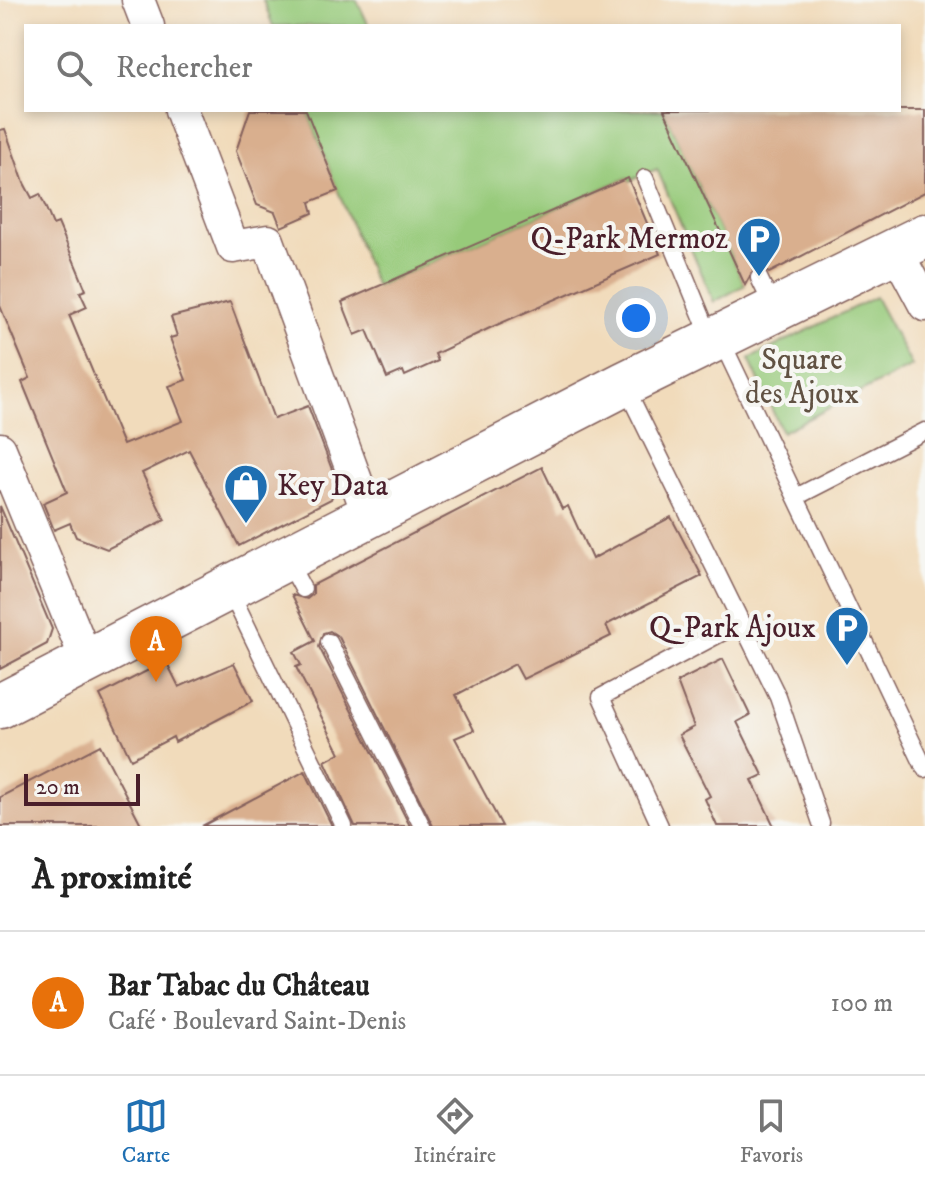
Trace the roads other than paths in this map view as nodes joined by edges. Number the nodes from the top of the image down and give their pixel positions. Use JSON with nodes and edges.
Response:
{"nodes":[{"id":1,"x":138,"y":0,"type":"edge"},
{"id":2,"x":147,"y":24,"type":"edge"},
{"id":3,"x":182,"y":112,"type":"edge"},
{"id":4,"x":645,"y":178,"type":"dead end"},
{"id":5,"x":911,"y":244,"type":"edge"},
{"id":6,"x":925,"y":305,"type":"edge"},
{"id":7,"x":715,"y":339,"type":"junction"},
{"id":8,"x":624,"y":384,"type":"junction"},
{"id":9,"x":925,"y":431,"type":"edge"},
{"id":10,"x":0,"y":449,"type":"edge"},
{"id":11,"x":796,"y":497,"type":"junction"},
{"id":12,"x":369,"y":516,"type":"junction"},
{"id":13,"x":228,"y":588,"type":"junction"},
{"id":14,"x":742,"y":622,"type":"junction"},
{"id":15,"x":329,"y":642,"type":"dead end"},
{"id":16,"x":87,"y":661,"type":"junction"},
{"id":17,"x":0,"y":706,"type":"edge"},
{"id":18,"x":925,"y":769,"type":"edge"},
{"id":19,"x":821,"y":823,"type":"dead end"},
{"id":20,"x":344,"y":826,"type":"edge"},
{"id":21,"x":422,"y":826,"type":"edge"},
{"id":22,"x":660,"y":826,"type":"edge"}],
"edges":[{"from":1,"to":2,"type":"street"},
{"from":3,"to":12,"type":"street"},
{"from":4,"to":7,"type":"lane"},
{"from":5,"to":6,"type":"street"},
{"from":5,"to":7,"type":"main road"},
{"from":7,"to":8,"type":"main road"},
{"from":7,"to":11,"type":"lane"},
{"from":8,"to":12,"type":"main road"},
{"from":8,"to":14,"type":"lane"},
{"from":9,"to":11,"type":"lane"},
{"from":10,"to":16,"type":"street"},
{"from":11,"to":18,"type":"lane"},
{"from":12,"to":13,"type":"main road"},
{"from":13,"to":16,"type":"main road"},
{"from":13,"to":20,"type":"lane"},
{"from":14,"to":19,"type":"lane"},
{"from":14,"to":22,"type":"lane"},
{"from":15,"to":21,"type":"lane"},
{"from":16,"to":17,"type":"main road"}]}
